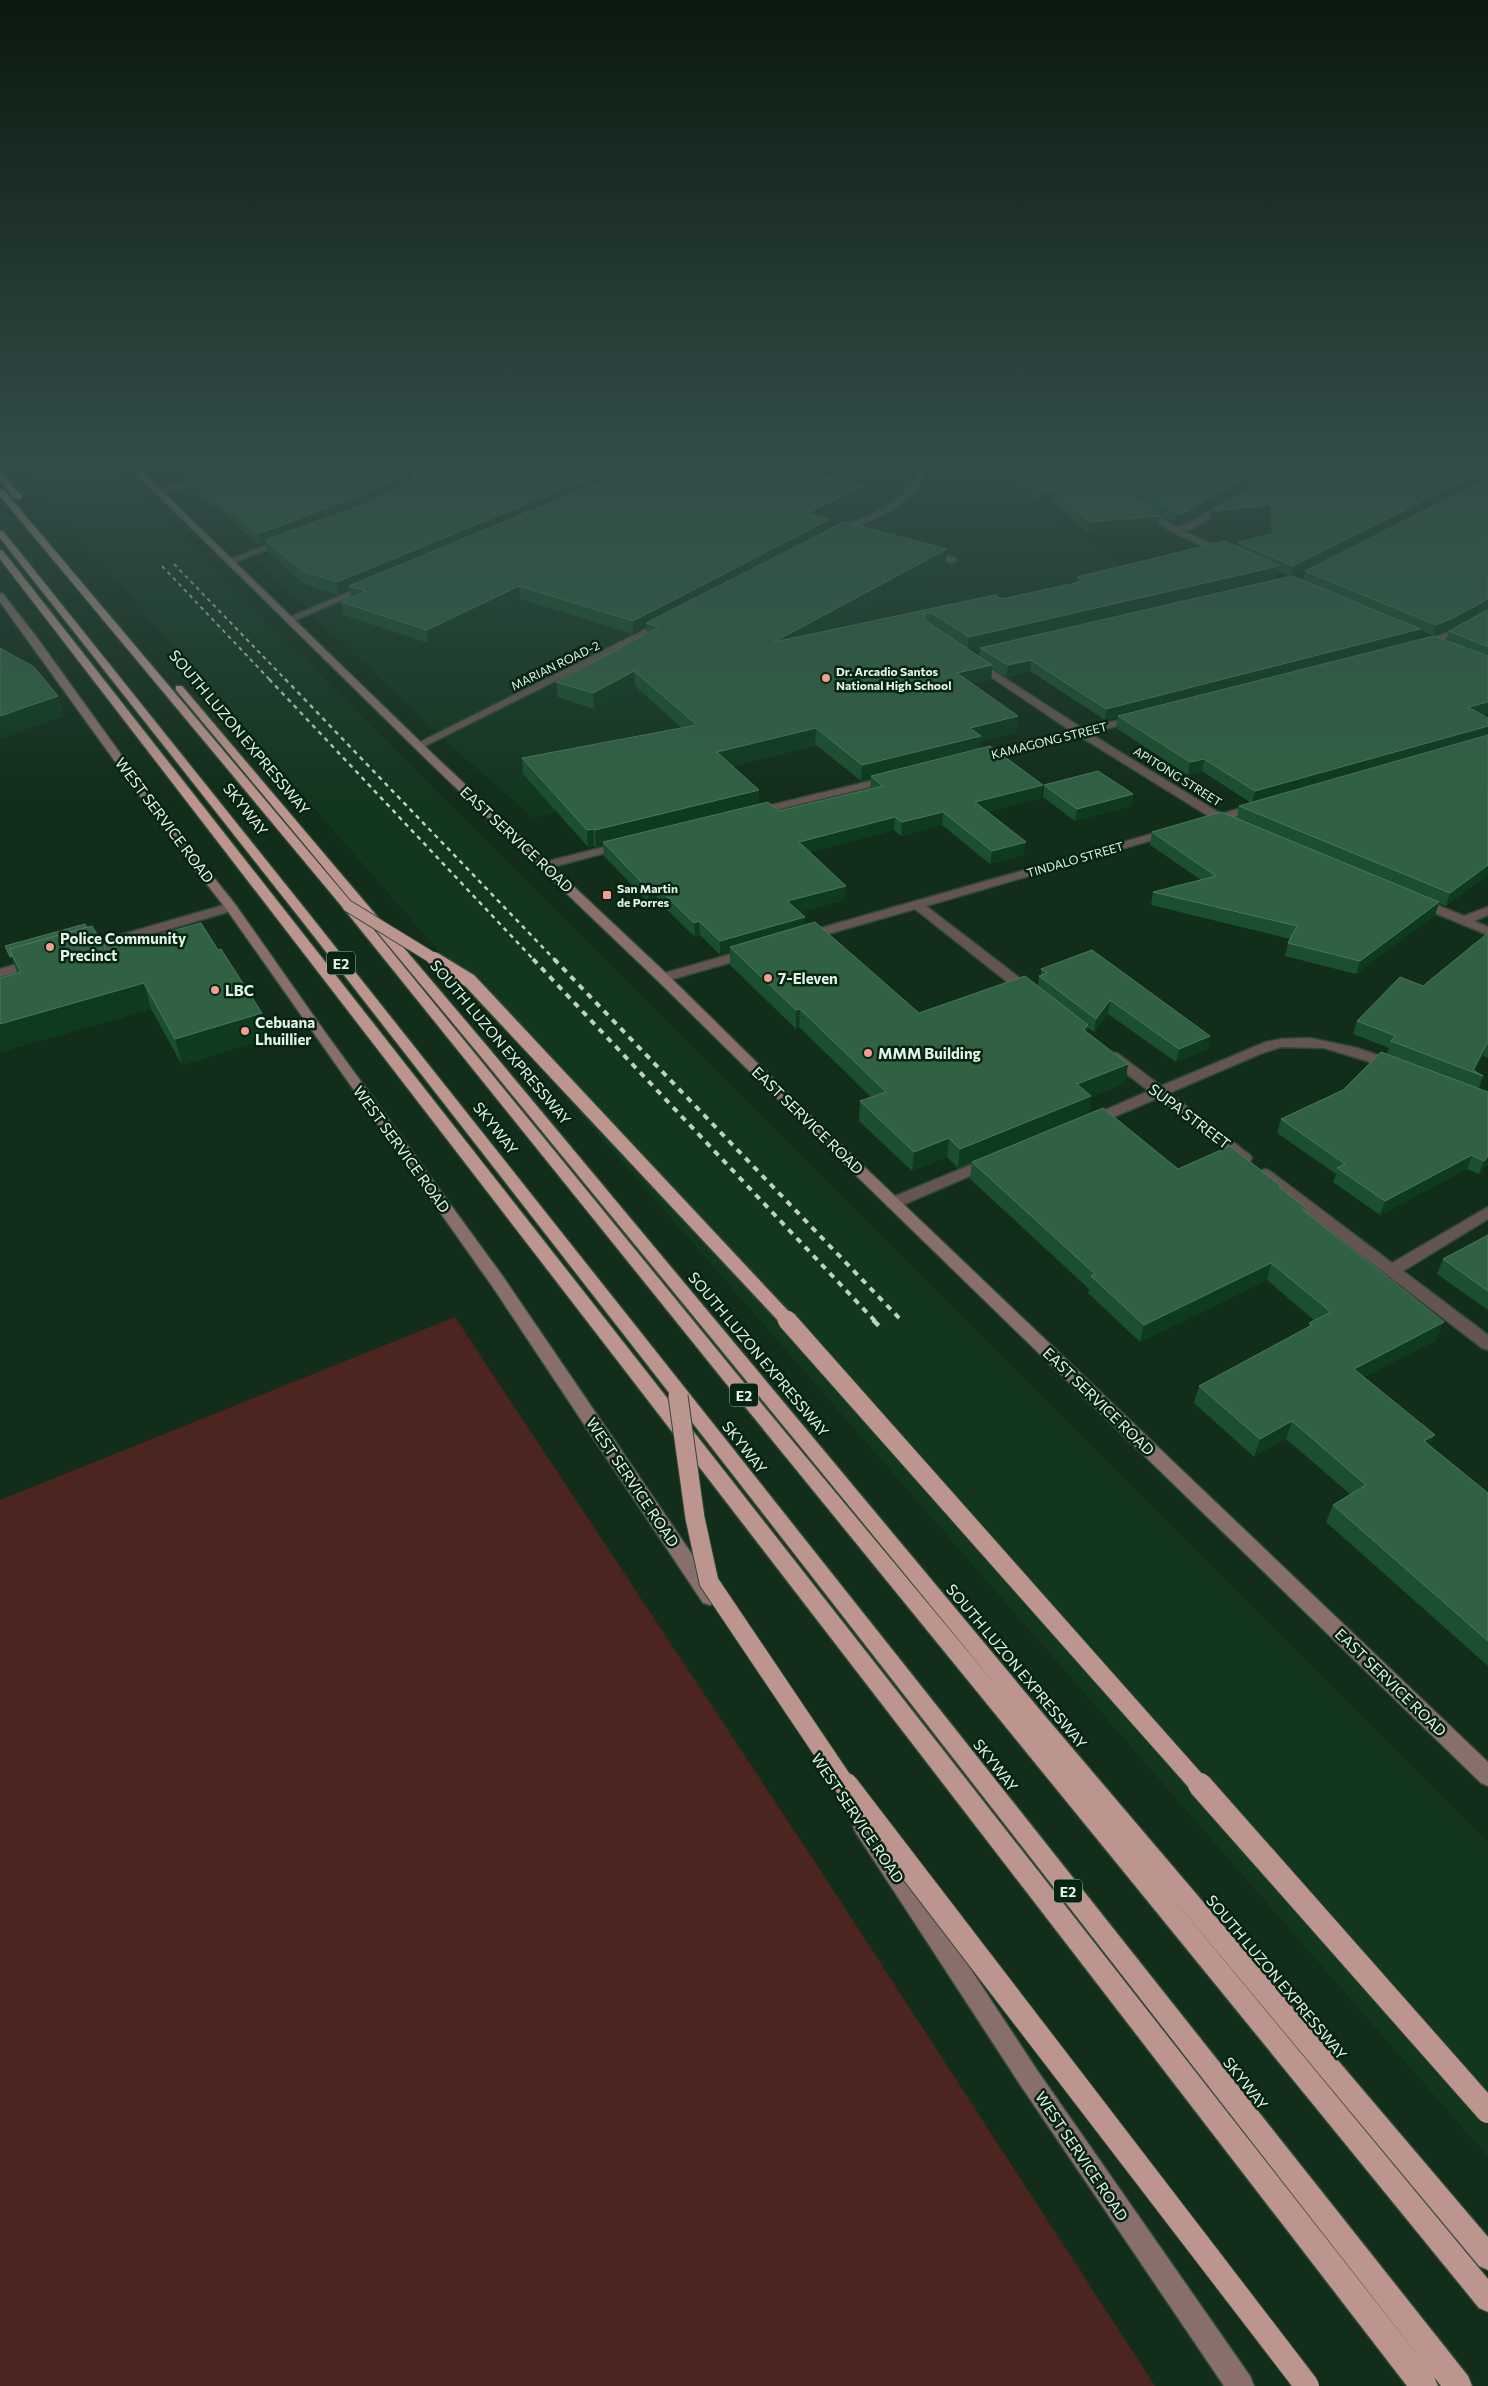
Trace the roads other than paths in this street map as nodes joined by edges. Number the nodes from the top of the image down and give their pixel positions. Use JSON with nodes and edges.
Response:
{"nodes":[{"id":1,"x":17,"y":574,"type":"edge"},
{"id":2,"x":33,"y":574,"type":"edge"},
{"id":3,"x":70,"y":574,"type":"edge"},
{"id":4,"x":83,"y":574,"type":"edge"},
{"id":5,"x":244,"y":574,"type":"edge"},
{"id":6,"x":373,"y":585,"type":"edge"},
{"id":7,"x":0,"y":596,"type":"edge"},
{"id":8,"x":1488,"y":613,"type":"edge"},
{"id":9,"x":675,"y":618,"type":"edge"},
{"id":10,"x":291,"y":619,"type":"junction"},
{"id":11,"x":1416,"y":633,"type":"edge"},
{"id":12,"x":1434,"y":641,"type":"junction"},
{"id":13,"x":1447,"y":646,"type":"edge"},
{"id":14,"x":1408,"y":648,"type":"edge"},
{"id":15,"x":985,"y":653,"type":"edge"},
{"id":16,"x":1150,"y":714,"type":"edge"},
{"id":17,"x":1080,"y":732,"type":"junction"},
{"id":18,"x":419,"y":745,"type":"junction"},
{"id":19,"x":964,"y":761,"type":"edge"},
{"id":20,"x":906,"y":775,"type":"edge"},
{"id":21,"x":1263,"y":805,"type":"edge"},
{"id":22,"x":742,"y":815,"type":"edge"},
{"id":23,"x":1218,"y":818,"type":"junction"},
{"id":24,"x":1200,"y":823,"type":"edge"},
{"id":25,"x":1235,"y":824,"type":"edge"},
{"id":26,"x":1181,"y":829,"type":"edge"},
{"id":27,"x":639,"y":841,"type":"edge"},
{"id":28,"x":545,"y":865,"type":"junction"},
{"id":29,"x":1408,"y":898,"type":"edge"},
{"id":30,"x":918,"y":905,"type":"junction"},
{"id":31,"x":348,"y":906,"type":"junction"},
{"id":32,"x":231,"y":907,"type":"junction"},
{"id":33,"x":1488,"y":911,"type":"edge"},
{"id":34,"x":1463,"y":921,"type":"junction"},
{"id":35,"x":1488,"y":931,"type":"edge"},
{"id":36,"x":797,"y":939,"type":"edge"},
{"id":37,"x":757,"y":950,"type":"edge"},
{"id":38,"x":75,"y":952,"type":"edge"},
{"id":39,"x":47,"y":960,"type":"edge"},
{"id":40,"x":0,"y":973,"type":"edge"},
{"id":41,"x":663,"y":978,"type":"junction"},
{"id":42,"x":1044,"y":1003,"type":"edge"},
{"id":43,"x":1098,"y":1045,"type":"edge"},
{"id":44,"x":1409,"y":1071,"type":"edge"},
{"id":45,"x":1160,"y":1093,"type":"junction"},
{"id":46,"x":1078,"y":1127,"type":"edge"},
{"id":47,"x":1004,"y":1156,"type":"edge"},
{"id":48,"x":894,"y":1203,"type":"junction"},
{"id":49,"x":1488,"y":1212,"type":"edge"},
{"id":50,"x":1392,"y":1270,"type":"junction"},
{"id":51,"x":1488,"y":1344,"type":"edge"},
{"id":52,"x":678,"y":1396,"type":"junction"},
{"id":53,"x":1488,"y":1776,"type":"edge"},
{"id":54,"x":1488,"y":2111,"type":"edge"},
{"id":55,"x":1488,"y":2257,"type":"edge"},
{"id":56,"x":1488,"y":2299,"type":"edge"},
{"id":57,"x":1240,"y":2386,"type":"edge"},
{"id":58,"x":1307,"y":2386,"type":"edge"},
{"id":59,"x":1424,"y":2386,"type":"edge"},
{"id":60,"x":1458,"y":2386,"type":"edge"}],
"edges":[{"from":1,"to":59,"type":"highway","number":"E2"},
{"from":2,"to":52,"type":"highway","name":"SKYWAY","number":"E2"},
{"from":3,"to":31,"type":"highway","name":"SKYWAY","number":"E2"},
{"from":4,"to":55,"type":"highway","name":"SOUTH LUZON EXPRESSWAY","number":"E2"},
{"from":5,"to":10,"type":"main road","name":"EAST SERVICE ROAD"},
{"from":6,"to":10,"type":"street"},
{"from":7,"to":32,"type":"main road","name":"WEST SERVICE ROAD"},
{"from":8,"to":12,"type":"street"},
{"from":9,"to":18,"type":"street","name":"MARIAN ROAD-2"},
{"from":10,"to":18,"type":"main road","name":"EAST SERVICE ROAD"},
{"from":11,"to":12,"type":"street"},
{"from":12,"to":13,"type":"street"},
{"from":12,"to":14,"type":"street"},
{"from":15,"to":17,"type":"street","name":"APITONG STREET"},
{"from":16,"to":17,"type":"street","name":"KAMAGONG STREET"},
{"from":17,"to":19,"type":"street","name":"KAMAGONG STREET"},
{"from":17,"to":23,"type":"street","name":"APITONG STREET"},
{"from":18,"to":28,"type":"main road","name":"EAST SERVICE ROAD"},
{"from":20,"to":22,"type":"street"},
{"from":21,"to":23,"type":"street"},
{"from":23,"to":24,"type":"street"},
{"from":23,"to":25,"type":"street","name":"APITONG STREET"},
{"from":26,"to":30,"type":"street","name":"TINDALO STREET"},
{"from":27,"to":28,"type":"street"},
{"from":28,"to":41,"type":"main road","name":"EAST SERVICE ROAD"},
{"from":29,"to":34,"type":"street"},
{"from":30,"to":36,"type":"street","name":"TINDALO STREET"},
{"from":30,"to":42,"type":"street"},
{"from":31,"to":54,"type":"highway","bridge":true},
{"from":31,"to":56,"type":"highway","name":"SKYWAY","number":"E2"},
{"from":32,"to":38,"type":"street"},
{"from":32,"to":57,"type":"main road","name":"WEST SERVICE ROAD"},
{"from":33,"to":34,"type":"street"},
{"from":34,"to":35,"type":"street"},
{"from":37,"to":41,"type":"street"},
{"from":39,"to":40,"type":"street"},
{"from":41,"to":48,"type":"main road","name":"EAST SERVICE ROAD"},
{"from":43,"to":45,"type":"street","name":"SUPA STREET"},
{"from":44,"to":45,"type":"street"},
{"from":45,"to":46,"type":"street"},
{"from":45,"to":50,"type":"street","name":"SUPA STREET"},
{"from":47,"to":48,"type":"street"},
{"from":48,"to":53,"type":"main road","name":"EAST SERVICE ROAD"},
{"from":49,"to":50,"type":"street"},
{"from":50,"to":51,"type":"street","name":"SUPA STREET"},
{"from":52,"to":58,"type":"highway","bridge":true},
{"from":52,"to":60,"type":"highway","name":"SKYWAY","number":"E2"}]}
